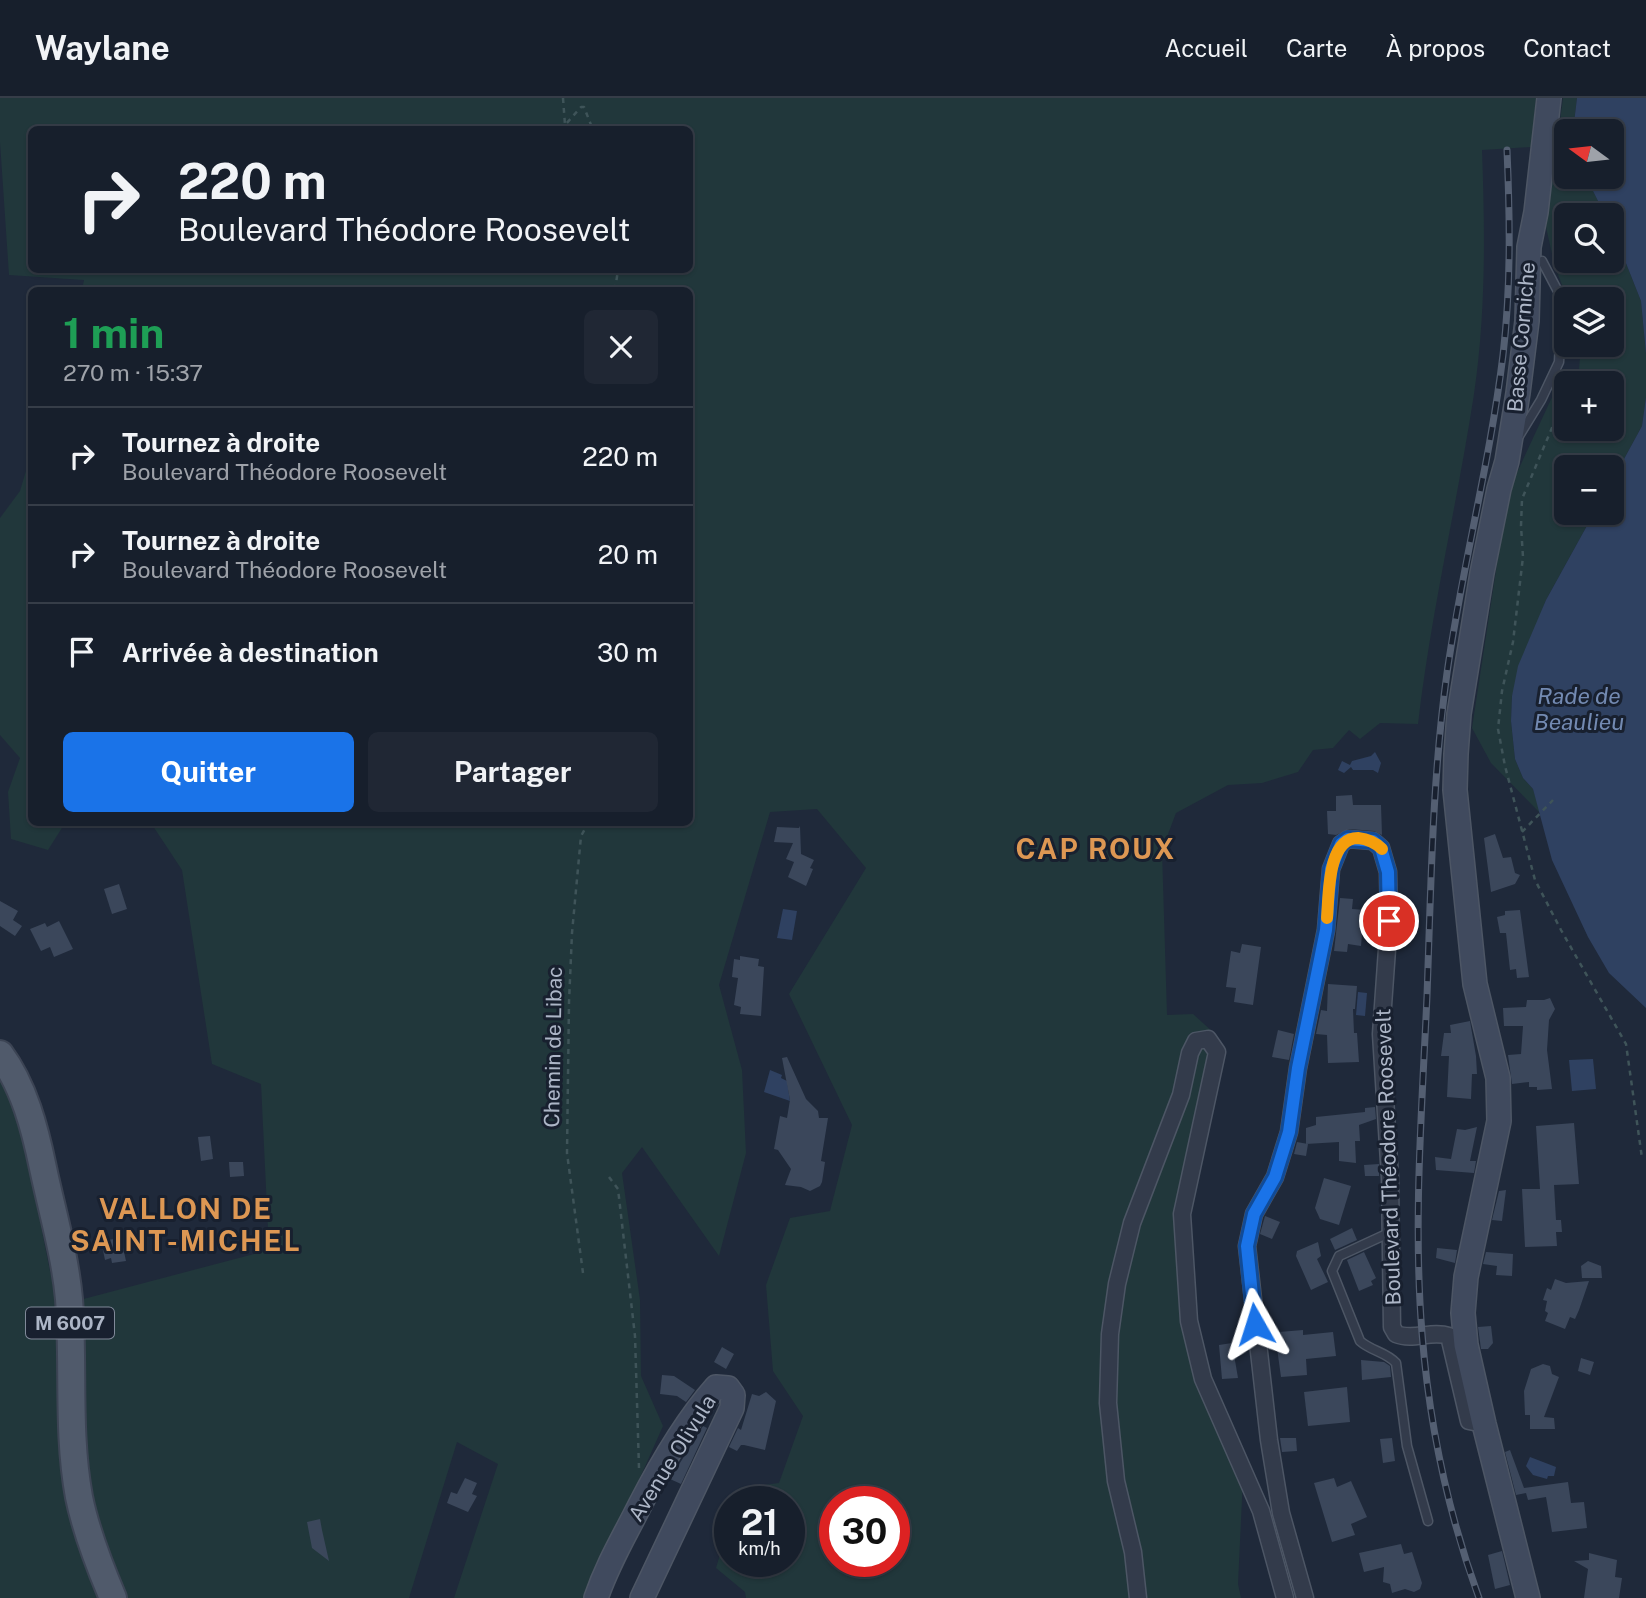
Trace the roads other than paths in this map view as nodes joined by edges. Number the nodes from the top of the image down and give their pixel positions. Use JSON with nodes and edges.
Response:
{"nodes":[{"id":1,"x":1549,"y":98,"type":"edge"},
{"id":2,"x":1536,"y":212,"type":"junction"},
{"id":3,"x":1507,"y":461,"type":"junction"},
{"id":4,"x":0,"y":1054,"type":"edge"},
{"id":5,"x":1391,"y":1232,"type":"junction"},
{"id":6,"x":1484,"y":1424,"type":"junction"},
{"id":7,"x":1428,"y":1521,"type":"dead end"},
{"id":8,"x":113,"y":1598,"type":"edge"},
{"id":9,"x":596,"y":1598,"type":"edge"},
{"id":10,"x":642,"y":1598,"type":"edge"},
{"id":11,"x":1138,"y":1598,"type":"edge"},
{"id":12,"x":1284,"y":1598,"type":"edge"},
{"id":13,"x":1305,"y":1598,"type":"edge"},
{"id":14,"x":1528,"y":1598,"type":"edge"}],
"edges":[{"from":1,"to":2,"type":"main road","name":"Basse Corniche"},
{"from":2,"to":3,"type":"main road","name":"Basse Corniche"},
{"from":2,"to":3,"type":"main road","name":"Basse Corniche"},
{"from":3,"to":6,"type":"main road","name":"Basse Corniche"},
{"from":4,"to":8,"type":"main road","number":"M 6007"},
{"from":5,"to":6,"type":"street","name":"Boulevard Théodore Roosevelt"},
{"from":5,"to":7,"type":"lane"},
{"from":5,"to":13,"type":"street","name":"Boulevard Théodore Roosevelt"},
{"from":6,"to":14,"type":"main road","name":"Basse Corniche"},
{"from":9,"to":10,"type":"main road","name":"Avenue Olivula"},
{"from":11,"to":12,"type":"street"}]}
